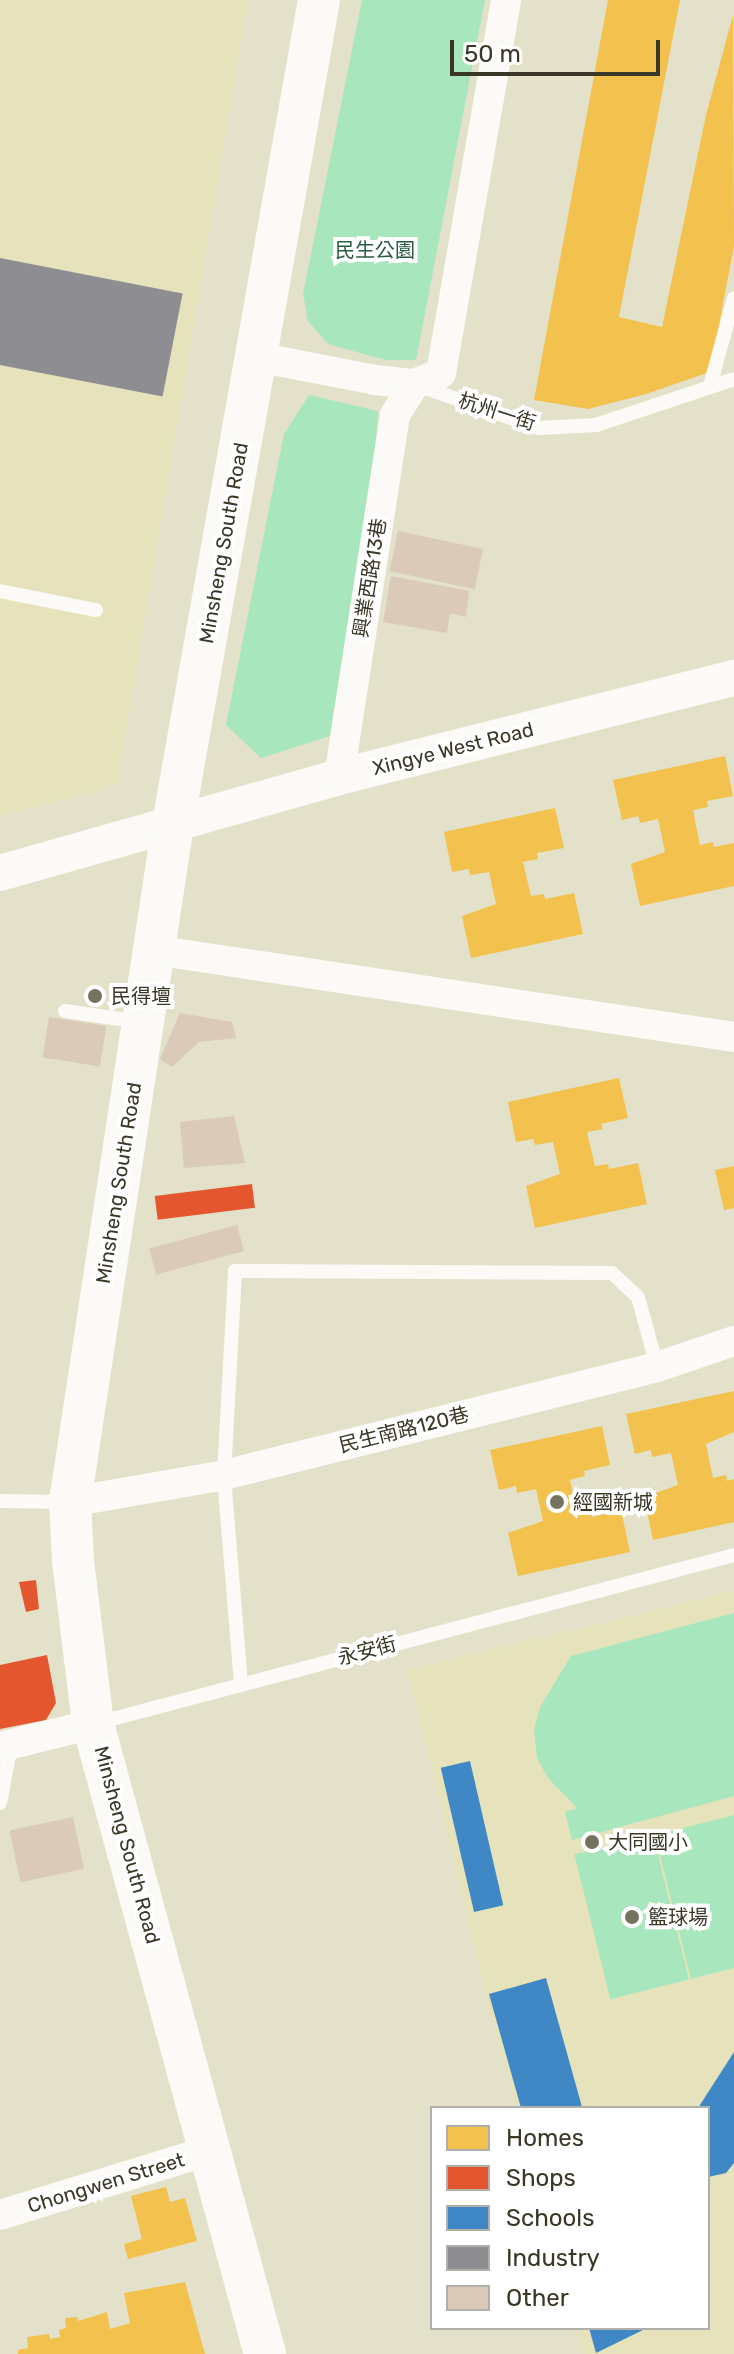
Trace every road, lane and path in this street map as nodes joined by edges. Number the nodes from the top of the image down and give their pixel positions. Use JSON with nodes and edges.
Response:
{"nodes":[{"id":1,"x":319,"y":0,"type":"edge"},
{"id":2,"x":506,"y":0,"type":"edge"},
{"id":3,"x":734,"y":298,"type":"edge"},
{"id":4,"x":257,"y":357,"type":"junction"},
{"id":5,"x":734,"y":379,"type":"edge"},
{"id":6,"x":414,"y":384,"type":"junction"},
{"id":7,"x":710,"y":386,"type":"junction"},
{"id":8,"x":0,"y":591,"type":"edge"},
{"id":9,"x":96,"y":610,"type":"dead end"},
{"id":10,"x":734,"y":678,"type":"edge"},
{"id":11,"x":339,"y":777,"type":"junction"},
{"id":12,"x":173,"y":824,"type":"junction"},
{"id":13,"x":0,"y":873,"type":"edge"},
{"id":14,"x":154,"y":950,"type":"junction"},
{"id":15,"x":65,"y":1011,"type":"dead end"},
{"id":16,"x":143,"y":1022,"type":"junction"},
{"id":17,"x":734,"y":1037,"type":"edge"},
{"id":18,"x":734,"y":1341,"type":"edge"},
{"id":19,"x":657,"y":1367,"type":"junction"},
{"id":20,"x":224,"y":1475,"type":"junction"},
{"id":21,"x":0,"y":1501,"type":"edge"},
{"id":22,"x":70,"y":1502,"type":"junction"},
{"id":23,"x":734,"y":1555,"type":"edge"},
{"id":24,"x":241,"y":1684,"type":"junction"},
{"id":25,"x":93,"y":1724,"type":"junction"},
{"id":26,"x":6,"y":1746,"type":"edge"},
{"id":27,"x":0,"y":1803,"type":"edge"},
{"id":28,"x":211,"y":2150,"type":"junction"},
{"id":29,"x":0,"y":2215,"type":"edge"},
{"id":30,"x":265,"y":2354,"type":"edge"}],
"edges":[{"from":1,"to":4,"type":"main road","name":"Minsheng South Road"},
{"from":2,"to":6,"type":"street"},
{"from":3,"to":7,"type":"lane"},
{"from":4,"to":6,"type":"street","name":"杭州一街"},
{"from":4,"to":12,"type":"main road","name":"Minsheng South Road"},
{"from":5,"to":7,"type":"lane","name":"杭州一街"},
{"from":6,"to":7,"type":"lane","name":"杭州一街"},
{"from":6,"to":11,"type":"street","name":"興業西路13巷"},
{"from":8,"to":9,"type":"lane"},
{"from":10,"to":11,"type":"street","name":"Xingye West Road"},
{"from":11,"to":12,"type":"street","name":"Xingye West Road"},
{"from":12,"to":13,"type":"street","name":"Xingye West Road"},
{"from":12,"to":14,"type":"main road","name":"Minsheng South Road"},
{"from":14,"to":16,"type":"main road","name":"Minsheng South Road"},
{"from":14,"to":17,"type":"street"},
{"from":15,"to":16,"type":"lane"},
{"from":16,"to":22,"type":"main road","name":"Minsheng South Road"},
{"from":18,"to":19,"type":"street","name":"民生南路120巷"},
{"from":19,"to":20,"type":"street","name":"民生南路120巷"},
{"from":19,"to":20,"type":"lane"},
{"from":20,"to":22,"type":"street","name":"民生南路120巷"},
{"from":20,"to":24,"type":"lane"},
{"from":21,"to":22,"type":"lane"},
{"from":22,"to":25,"type":"main road","name":"Minsheng South Road"},
{"from":23,"to":24,"type":"lane","name":"永安街"},
{"from":24,"to":25,"type":"lane","name":"永安街"},
{"from":25,"to":26,"type":"street","name":"永安街"},
{"from":25,"to":28,"type":"main road","name":"Minsheng South Road"},
{"from":26,"to":27,"type":"lane"},
{"from":28,"to":29,"type":"street","name":"Chongwen Street"},
{"from":28,"to":30,"type":"main road","name":"Minsheng South Road"}]}
